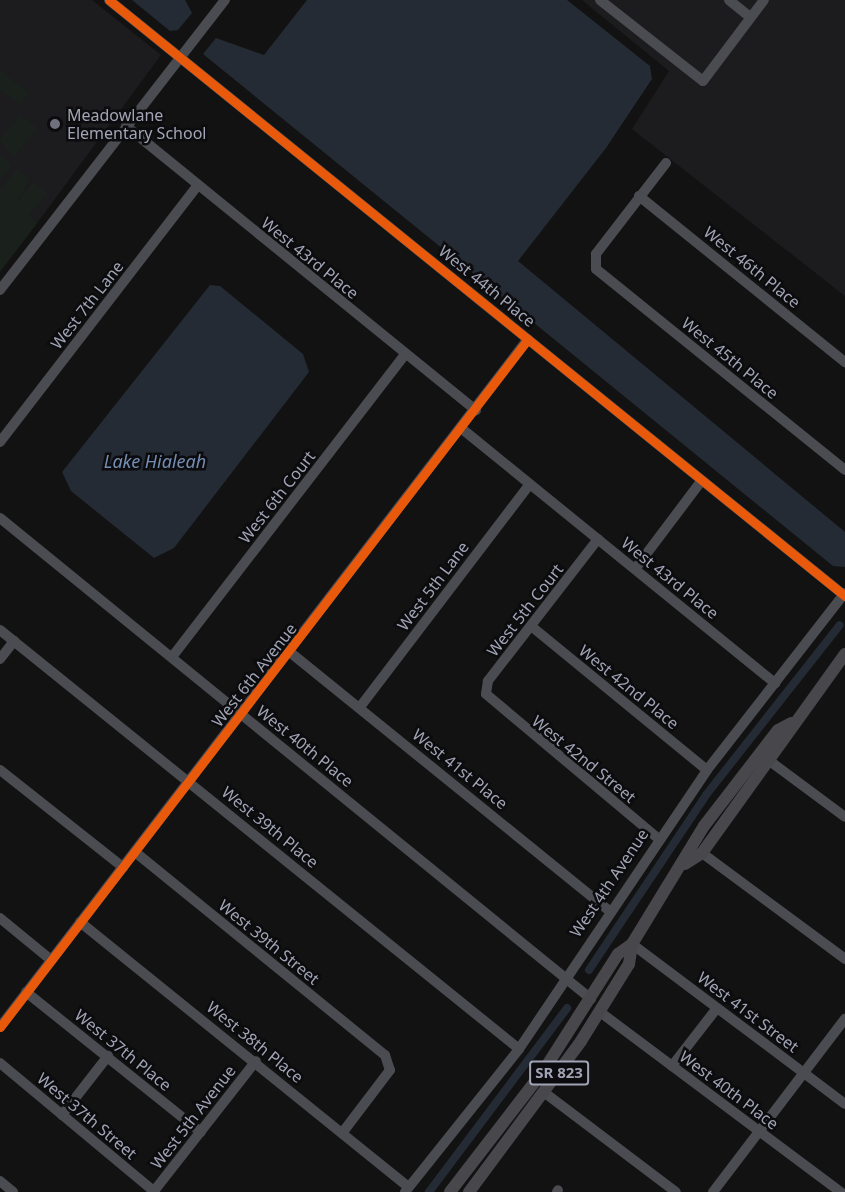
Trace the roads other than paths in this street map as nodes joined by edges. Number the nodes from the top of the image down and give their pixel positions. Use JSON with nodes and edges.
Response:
{"nodes":[{"id":1,"x":109,"y":0,"type":"edge"},
{"id":2,"x":225,"y":0,"type":"edge"},
{"id":3,"x":600,"y":0,"type":"edge"},
{"id":4,"x":729,"y":0,"type":"edge"},
{"id":5,"x":764,"y":0,"type":"edge"},
{"id":6,"x":750,"y":17,"type":"junction"},
{"id":7,"x":180,"y":57,"type":"junction"},
{"id":8,"x":126,"y":126,"type":"junction"},
{"id":9,"x":666,"y":163,"type":"dead end"},
{"id":10,"x":197,"y":186,"type":"junction"},
{"id":11,"x":639,"y":196,"type":"junction"},
{"id":12,"x":0,"y":290,"type":"edge"},
{"id":13,"x":528,"y":339,"type":"junction"},
{"id":14,"x":405,"y":354,"type":"junction"},
{"id":15,"x":845,"y":362,"type":"edge"},
{"id":16,"x":476,"y":410,"type":"junction"},
{"id":17,"x":461,"y":428,"type":"junction"},
{"id":18,"x":0,"y":442,"type":"edge"},
{"id":19,"x":845,"y":470,"type":"edge"},
{"id":20,"x":702,"y":480,"type":"junction"},
{"id":21,"x":530,"y":484,"type":"junction"},
{"id":22,"x":0,"y":518,"type":"edge"},
{"id":23,"x":598,"y":539,"type":"junction"},
{"id":24,"x":635,"y":569,"type":"junction"},
{"id":25,"x":845,"y":594,"type":"edge"},
{"id":26,"x":531,"y":626,"type":"junction"},
{"id":27,"x":0,"y":630,"type":"edge"},
{"id":28,"x":14,"y":641,"type":"junction"},
{"id":29,"x":291,"y":653,"type":"junction"},
{"id":30,"x":845,"y":654,"type":"edge"},
{"id":31,"x":172,"y":657,"type":"junction"},
{"id":32,"x":0,"y":659,"type":"edge"},
{"id":33,"x":840,"y":670,"type":"edge"},
{"id":34,"x":775,"y":683,"type":"junction"},
{"id":35,"x":491,"y":702,"type":"joint"},
{"id":36,"x":360,"y":706,"type":"junction"},
{"id":37,"x":241,"y":713,"type":"junction"},
{"id":38,"x":791,"y":723,"type":"junction"},
{"id":39,"x":771,"y":762,"type":"junction"},
{"id":40,"x":0,"y":770,"type":"edge"},
{"id":41,"x":707,"y":770,"type":"junction"},
{"id":42,"x":190,"y":781,"type":"junction"},
{"id":43,"x":845,"y":817,"type":"edge"},
{"id":44,"x":659,"y":839,"type":"junction"},
{"id":45,"x":135,"y":852,"type":"junction"},
{"id":46,"x":702,"y":853,"type":"junction"},
{"id":47,"x":685,"y":864,"type":"junction"},
{"id":48,"x":123,"y":867,"type":"junction"},
{"id":49,"x":608,"y":910,"type":"junction"},
{"id":50,"x":0,"y":918,"type":"edge"},
{"id":51,"x":80,"y":922,"type":"junction"},
{"id":52,"x":632,"y":944,"type":"junction"},
{"id":53,"x":845,"y":959,"type":"edge"},
{"id":54,"x":51,"y":960,"type":"junction"},
{"id":55,"x":565,"y":978,"type":"junction"},
{"id":56,"x":26,"y":992,"type":"junction"},
{"id":57,"x":591,"y":999,"type":"junction"},
{"id":58,"x":717,"y":1008,"type":"junction"},
{"id":59,"x":600,"y":1012,"type":"junction"},
{"id":60,"x":845,"y":1019,"type":"edge"},
{"id":61,"x":0,"y":1027,"type":"edge"},
{"id":62,"x":519,"y":1049,"type":"junction"},
{"id":63,"x":108,"y":1056,"type":"junction"},
{"id":64,"x":256,"y":1061,"type":"junction"},
{"id":65,"x":0,"y":1063,"type":"edge"},
{"id":66,"x":672,"y":1066,"type":"junction"},
{"id":67,"x":804,"y":1073,"type":"junction"},
{"id":68,"x":545,"y":1093,"type":"junction"},
{"id":69,"x":845,"y":1104,"type":"edge"},
{"id":70,"x":62,"y":1116,"type":"junction"},
{"id":71,"x":201,"y":1132,"type":"junction"},
{"id":72,"x":343,"y":1132,"type":"junction"},
{"id":73,"x":758,"y":1132,"type":"junction"},
{"id":74,"x":0,"y":1181,"type":"edge"},
{"id":75,"x":407,"y":1190,"type":"edge"},
{"id":76,"x":13,"y":1192,"type":"edge"},
{"id":77,"x":155,"y":1192,"type":"edge"},
{"id":78,"x":450,"y":1192,"type":"edge"},
{"id":79,"x":469,"y":1192,"type":"edge"},
{"id":80,"x":676,"y":1192,"type":"edge"},
{"id":81,"x":713,"y":1192,"type":"edge"},
{"id":82,"x":841,"y":1192,"type":"edge"}],
"edges":[{"from":1,"to":7,"type":"street","name":"West 44th Place"},
{"from":2,"to":7,"type":"street"},
{"from":3,"to":6,"type":"street"},
{"from":4,"to":6,"type":"street"},
{"from":5,"to":6,"type":"street"},
{"from":7,"to":8,"type":"street"},
{"from":7,"to":13,"type":"street","name":"West 44th Place"},
{"from":8,"to":10,"type":"street","name":"West 43rd Place"},
{"from":8,"to":12,"type":"street"},
{"from":9,"to":11,"type":"street"},
{"from":10,"to":14,"type":"street","name":"West 43rd Place"},
{"from":10,"to":18,"type":"street","name":"West 7th Lane"},
{"from":11,"to":15,"type":"street","name":"West 46th Place"},
{"from":11,"to":19,"type":"street","name":"West 45th Place"},
{"from":13,"to":16,"type":"street","name":"West 6th Avenue"},
{"from":13,"to":20,"type":"street","name":"West 44th Place"},
{"from":14,"to":16,"type":"street","name":"West 43rd Place"},
{"from":14,"to":31,"type":"street","name":"West 6th Court"},
{"from":16,"to":17,"type":"street","name":"West 6th Avenue"},
{"from":17,"to":21,"type":"street","name":"West 43rd Place"},
{"from":17,"to":29,"type":"street","name":"West 6th Avenue"},
{"from":20,"to":24,"type":"street"},
{"from":20,"to":25,"type":"street","name":"West 44th Place"},
{"from":21,"to":23,"type":"street","name":"West 43rd Place"},
{"from":21,"to":36,"type":"street","name":"West 5th Lane"},
{"from":22,"to":31,"type":"street","name":"West 40th Place"},
{"from":23,"to":24,"type":"street","name":"West 43rd Place"},
{"from":23,"to":26,"type":"street","name":"West 5th Court"},
{"from":24,"to":34,"type":"street","name":"West 43rd Place"},
{"from":25,"to":34,"type":"street","name":"West 4th Avenue"},
{"from":26,"to":35,"type":"street","name":"West 5th Court"},
{"from":26,"to":41,"type":"street","name":"West 42nd Place"},
{"from":27,"to":28,"type":"street","name":"West 39th Place"},
{"from":28,"to":32,"type":"street"},
{"from":28,"to":42,"type":"street","name":"West 39th Place"},
{"from":29,"to":36,"type":"street","name":"West 41st Place"},
{"from":29,"to":37,"type":"street","name":"West 6th Avenue"},
{"from":30,"to":33,"type":"main road","number":"SR 823"},
{"from":31,"to":37,"type":"street","name":"West 40th Place"},
{"from":33,"to":38,"type":"main road","number":"SR 823"},
{"from":34,"to":41,"type":"street","name":"West 4th Avenue"},
{"from":35,"to":44,"type":"street","name":"West 42nd Street"},
{"from":36,"to":49,"type":"street","name":"West 41st Place"},
{"from":37,"to":42,"type":"street","name":"West 6th Avenue"},
{"from":37,"to":55,"type":"street","name":"West 40th Place"},
{"from":38,"to":39,"type":"main road","number":"SR 823"},
{"from":38,"to":47,"type":"main road","number":"SR 823"},
{"from":39,"to":43,"type":"street"},
{"from":39,"to":46,"type":"main road","number":"SR 823"},
{"from":40,"to":48,"type":"street"},
{"from":41,"to":44,"type":"street","name":"West 4th Avenue"},
{"from":42,"to":45,"type":"street","name":"West 6th Avenue"},
{"from":42,"to":62,"type":"street","name":"West 39th Place"},
{"from":44,"to":49,"type":"street","name":"West 4th Avenue"},
{"from":45,"to":48,"type":"street","name":"West 6th Avenue"},
{"from":45,"to":72,"type":"street","name":"West 39th Street"},
{"from":46,"to":47,"type":"main road","number":"SR 823"},
{"from":46,"to":53,"type":"street"},
{"from":47,"to":52,"type":"main road","number":"SR 823"},
{"from":48,"to":51,"type":"street","name":"West 6th Avenue"},
{"from":49,"to":55,"type":"street","name":"West 4th Avenue"},
{"from":50,"to":54,"type":"street"},
{"from":51,"to":54,"type":"street","name":"West 6th Avenue"},
{"from":51,"to":64,"type":"street","name":"West 38th Place"},
{"from":52,"to":57,"type":"main road","number":"SR 823"},
{"from":52,"to":58,"type":"street","name":"West 41st Street"},
{"from":52,"to":59,"type":"main road","number":"SR 823"},
{"from":54,"to":56,"type":"street","name":"West 6th Avenue"},
{"from":55,"to":57,"type":"street","name":"West 40th Place"},
{"from":55,"to":62,"type":"street","name":"West 4th Avenue"},
{"from":56,"to":61,"type":"street","name":"West 6th Avenue"},
{"from":56,"to":63,"type":"street","name":"West 37th Place"},
{"from":57,"to":78,"type":"main road","number":"SR 823"},
{"from":58,"to":66,"type":"street"},
{"from":58,"to":67,"type":"street","name":"West 41st Street"},
{"from":59,"to":66,"type":"street","name":"West 40th Place"},
{"from":59,"to":68,"type":"main road","number":"SR 823"},
{"from":60,"to":67,"type":"street"},
{"from":62,"to":75,"type":"street","name":"West 4th Avenue"},
{"from":63,"to":70,"type":"street"},
{"from":63,"to":71,"type":"street","name":"West 37th Place"},
{"from":64,"to":71,"type":"street","name":"West 5th Avenue"},
{"from":64,"to":72,"type":"street","name":"West 38th Place"},
{"from":65,"to":70,"type":"street","name":"West 37th Street"},
{"from":66,"to":73,"type":"street","name":"West 40th Place"},
{"from":67,"to":69,"type":"street","name":"West 41st Street"},
{"from":67,"to":73,"type":"street"},
{"from":68,"to":79,"type":"main road","number":"SR 823"},
{"from":68,"to":80,"type":"street"},
{"from":70,"to":77,"type":"street","name":"West 37th Street"},
{"from":71,"to":77,"type":"street","name":"West 5th Avenue"},
{"from":72,"to":75,"type":"street","name":"West 38th Place"},
{"from":73,"to":81,"type":"street"},
{"from":73,"to":82,"type":"street","name":"West 40th Place"},
{"from":74,"to":76,"type":"street"}]}
